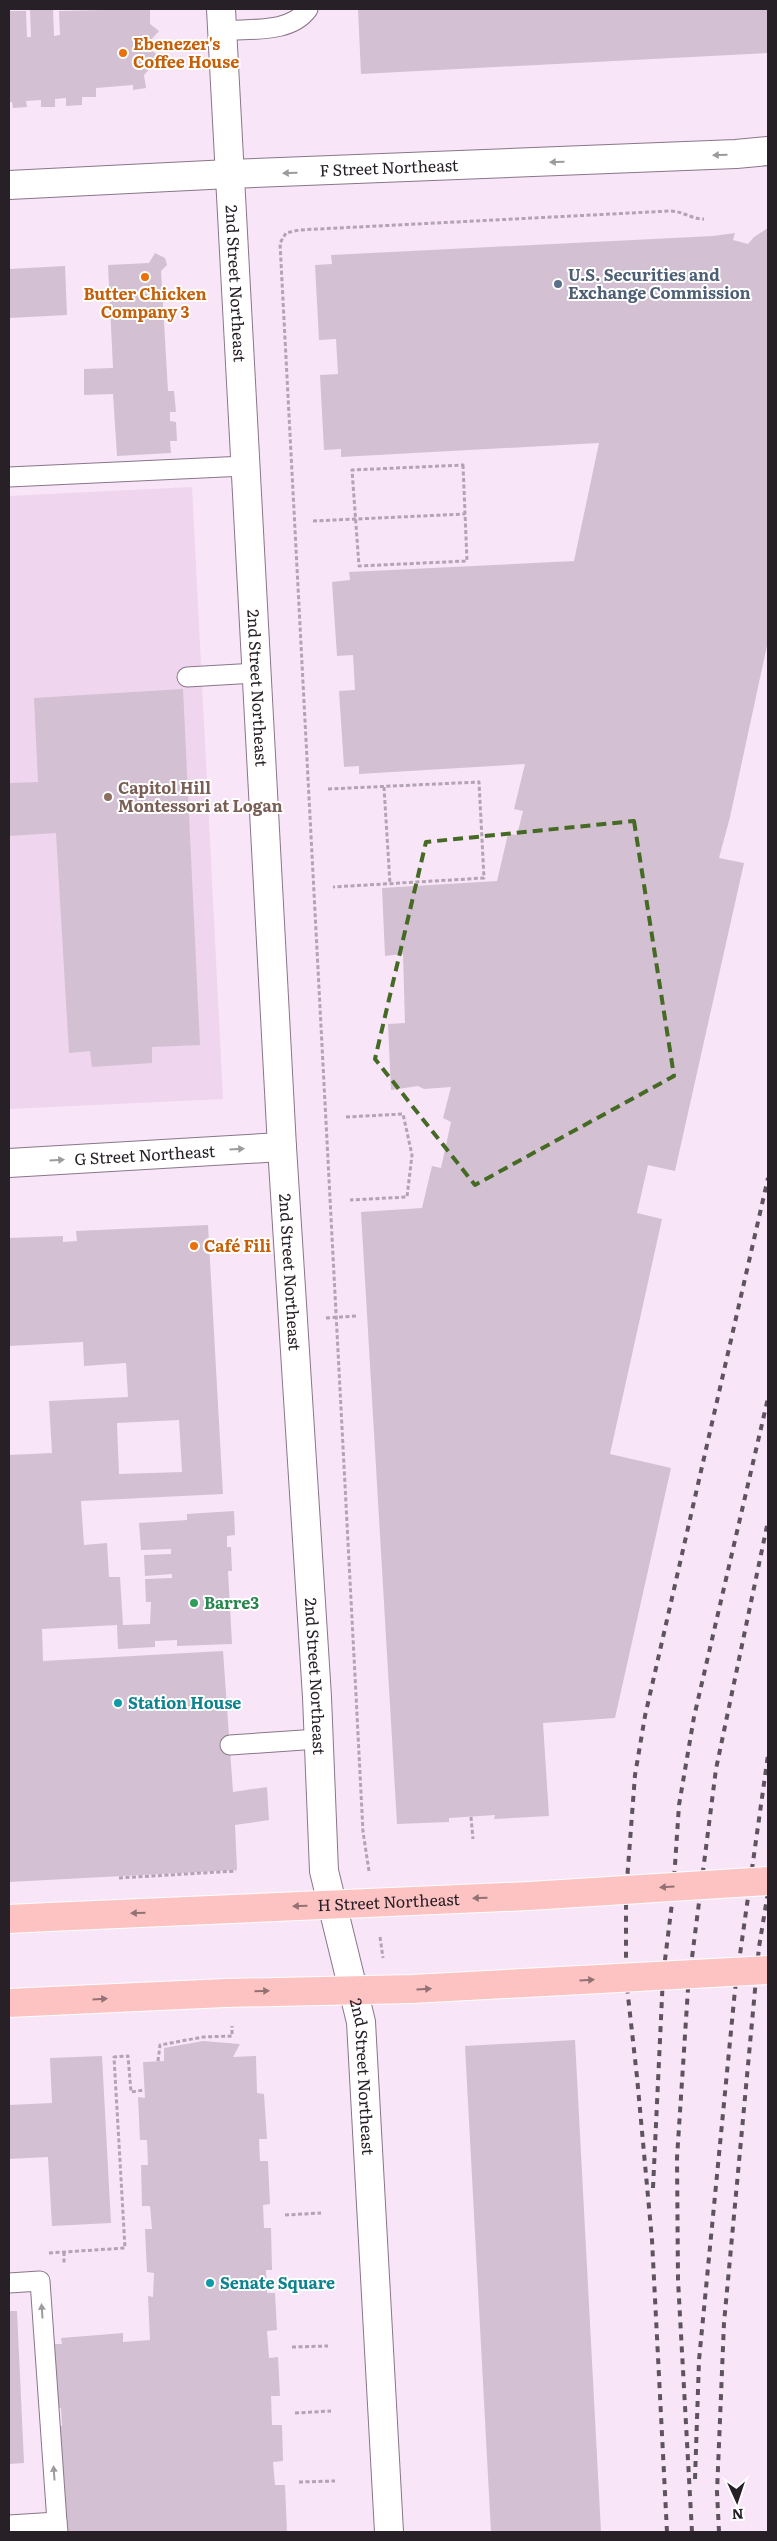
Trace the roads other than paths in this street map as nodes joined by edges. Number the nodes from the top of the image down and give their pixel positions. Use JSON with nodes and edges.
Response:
{"nodes":[{"id":1,"x":308,"y":9,"type":"edge"},
{"id":2,"x":222,"y":20,"type":"edge"},
{"id":3,"x":768,"y":151,"type":"edge"},
{"id":4,"x":229,"y":174,"type":"junction"},
{"id":5,"x":9,"y":185,"type":"edge"},
{"id":6,"x":245,"y":466,"type":"junction"},
{"id":7,"x":9,"y":477,"type":"edge"},
{"id":8,"x":257,"y":673,"type":"junction"},
{"id":9,"x":186,"y":677,"type":"dead end"},
{"id":10,"x":282,"y":1147,"type":"junction"},
{"id":11,"x":9,"y":1163,"type":"edge"},
{"id":12,"x":318,"y":1739,"type":"junction"},
{"id":13,"x":230,"y":1745,"type":"dead end"},
{"id":14,"x":768,"y":1881,"type":"edge"},
{"id":15,"x":9,"y":1919,"type":"edge"},
{"id":16,"x":768,"y":1970,"type":"edge"},
{"id":17,"x":9,"y":2003,"type":"edge"},
{"id":18,"x":9,"y":2283,"type":"edge"},
{"id":19,"x":9,"y":2525,"type":"edge"},
{"id":20,"x":58,"y":2527,"type":"edge"},
{"id":21,"x":389,"y":2532,"type":"edge"}],
"edges":[{"from":1,"to":2,"type":"lane"},
{"from":2,"to":4,"type":"street","name":"2nd Street Northeast"},
{"from":3,"to":4,"type":"street","name":"F Street Northeast","one_way":true},
{"from":4,"to":5,"type":"street","name":"F Street Northeast"},
{"from":4,"to":6,"type":"street","name":"2nd Street Northeast"},
{"from":6,"to":7,"type":"lane"},
{"from":6,"to":8,"type":"street","name":"2nd Street Northeast"},
{"from":8,"to":9,"type":"lane"},
{"from":8,"to":10,"type":"street","name":"2nd Street Northeast"},
{"from":11,"to":10,"type":"street","name":"G Street Northeast","one_way":true},
{"from":10,"to":12,"type":"street","name":"2nd Street Northeast"},
{"from":12,"to":13,"type":"lane"},
{"from":12,"to":21,"type":"street","name":"2nd Street Northeast"},
{"from":14,"to":15,"type":"main road","name":"H Street Northeast","one_way":true,"bridge":true},
{"from":17,"to":16,"type":"main road","one_way":true,"bridge":true},
{"from":20,"to":18,"type":"lane","one_way":true},
{"from":19,"to":20,"type":"lane"}]}
